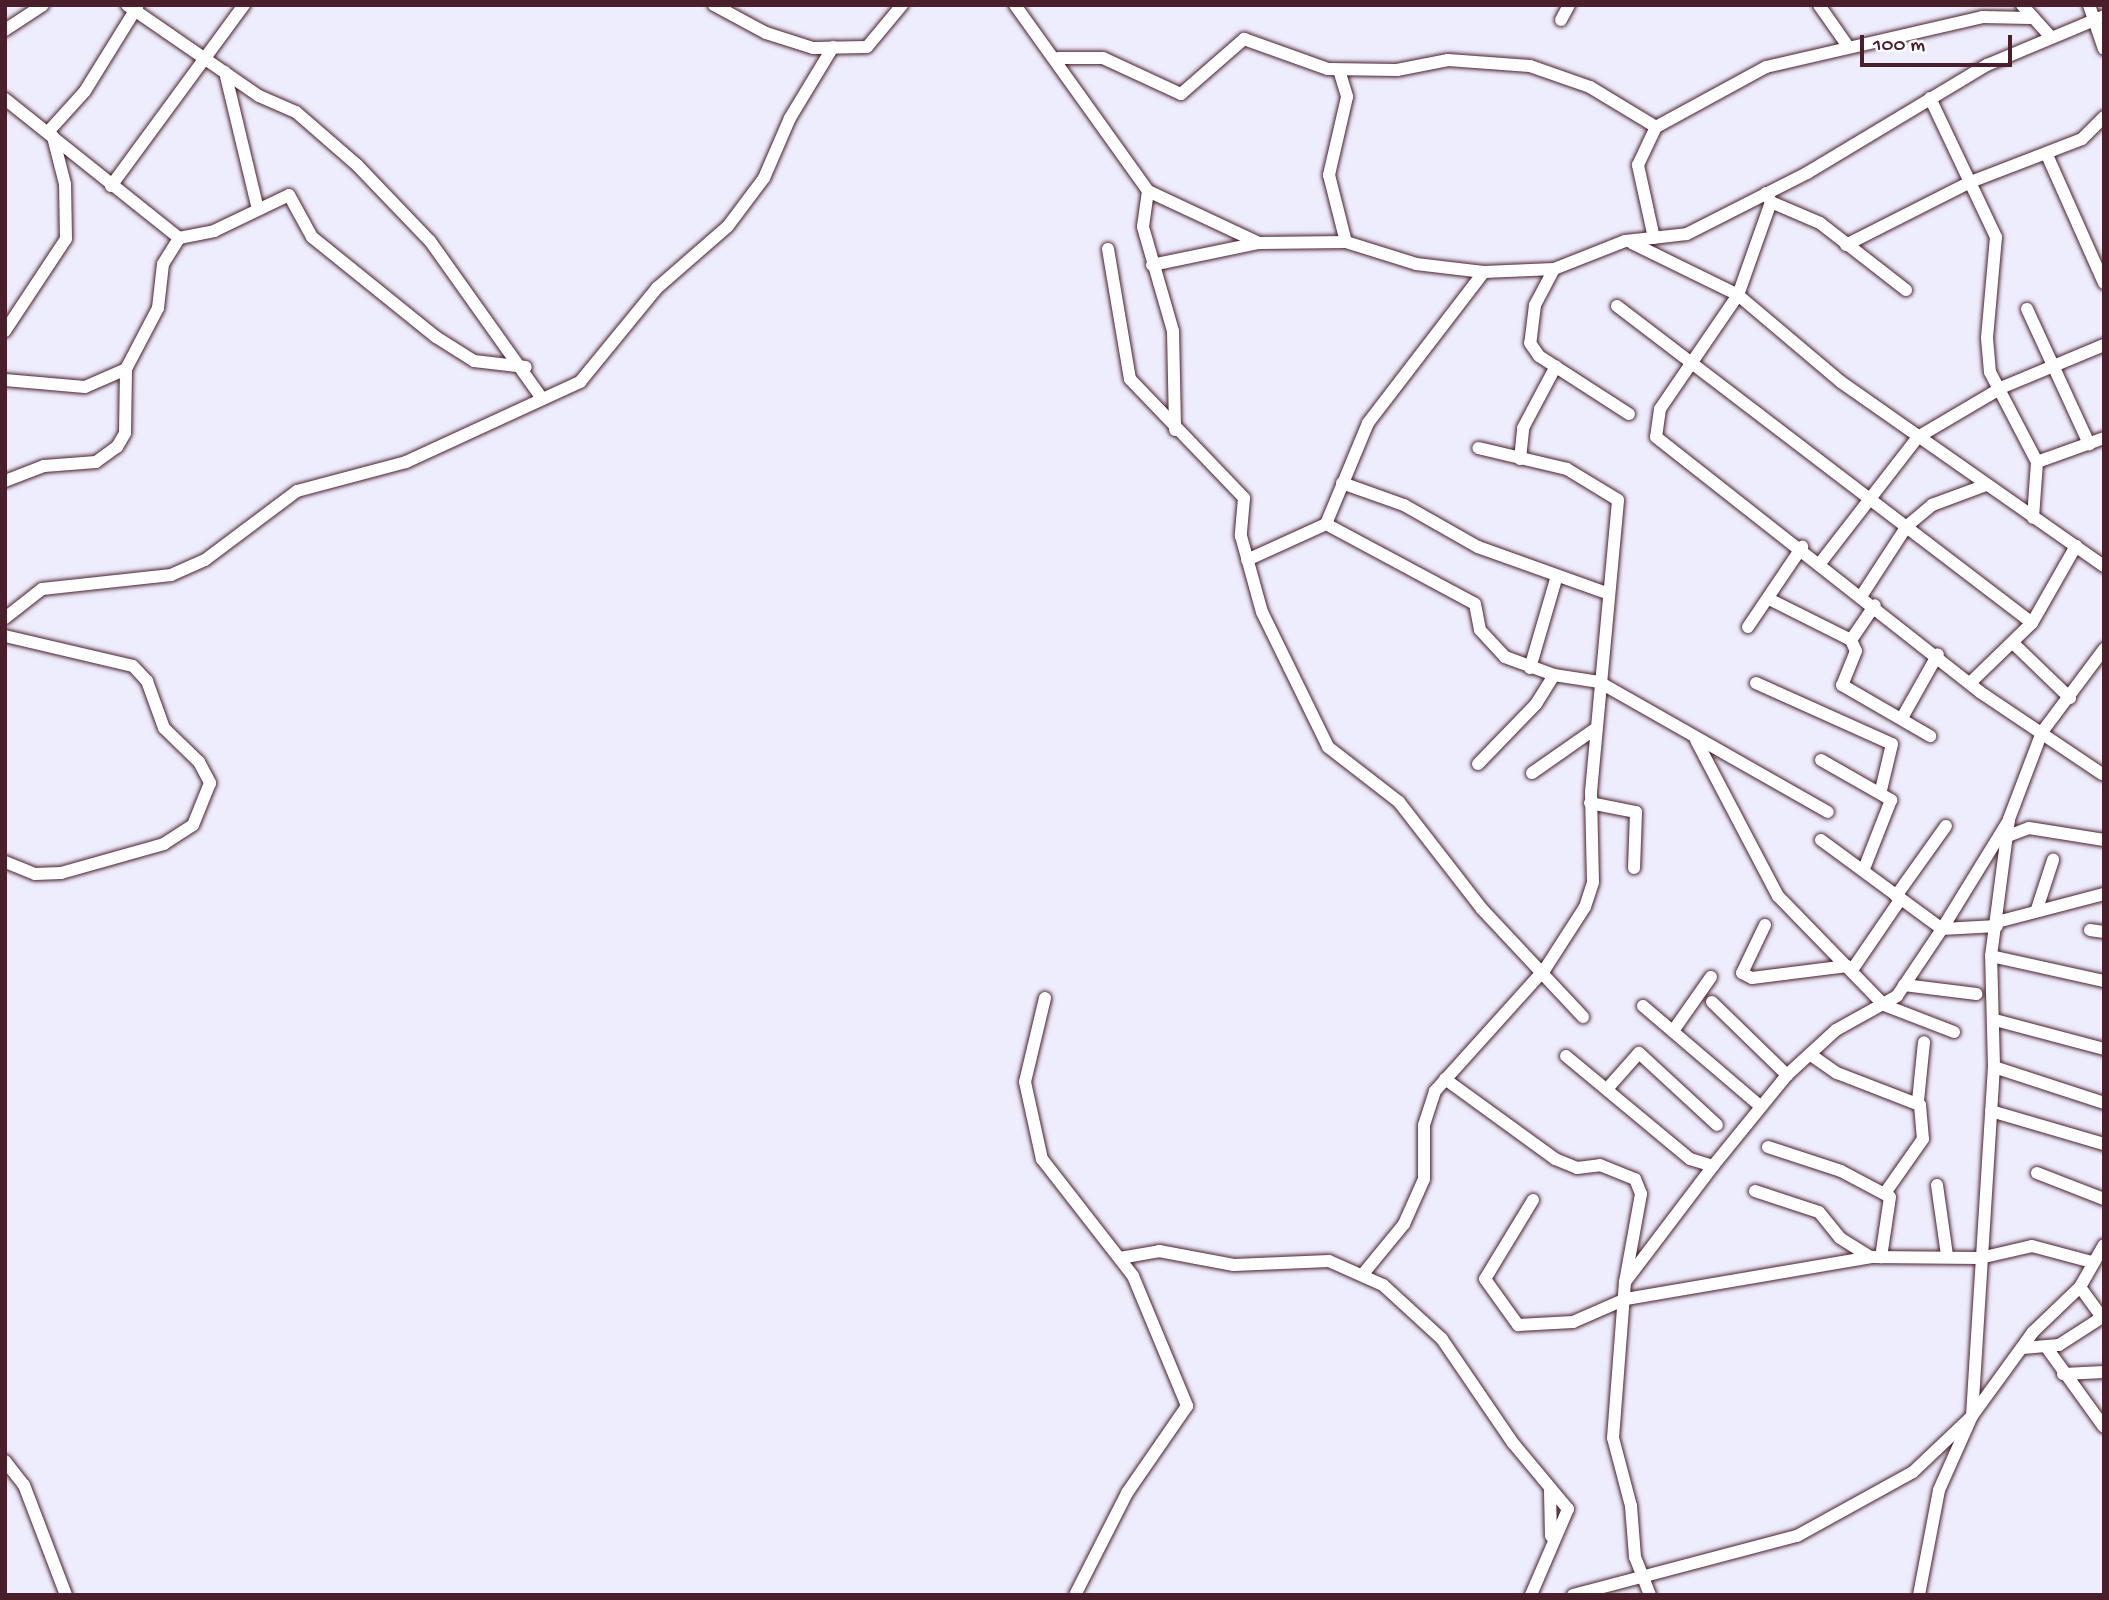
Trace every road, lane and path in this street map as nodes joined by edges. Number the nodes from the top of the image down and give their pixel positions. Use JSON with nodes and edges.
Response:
{"nodes":[{"id":1,"x":43,"y":5,"type":"edge"},
{"id":2,"x":244,"y":5,"type":"edge"},
{"id":3,"x":714,"y":5,"type":"edge"},
{"id":4,"x":902,"y":5,"type":"edge"},
{"id":5,"x":1015,"y":5,"type":"edge"},
{"id":6,"x":1569,"y":5,"type":"edge"},
{"id":7,"x":1819,"y":5,"type":"edge"},
{"id":8,"x":2022,"y":5,"type":"edge"},
{"id":9,"x":2089,"y":5,"type":"edge"},
{"id":10,"x":133,"y":7,"type":"edge"},
{"id":11,"x":2100,"y":17,"type":"edge"},
{"id":12,"x":2031,"y":18,"type":"junction"},
{"id":13,"x":1561,"y":20,"type":"dead end"},
{"id":14,"x":5,"y":30,"type":"edge"},
{"id":15,"x":2049,"y":35,"type":"junction"},
{"id":16,"x":1847,"y":45,"type":"junction"},
{"id":17,"x":833,"y":47,"type":"junction"},
{"id":18,"x":2104,"y":49,"type":"edge"},
{"id":19,"x":1058,"y":58,"type":"junction"},
{"id":20,"x":208,"y":60,"type":"junction"},
{"id":21,"x":1339,"y":70,"type":"junction"},
{"id":22,"x":225,"y":72,"type":"junction"},
{"id":23,"x":1930,"y":98,"type":"junction"},
{"id":24,"x":5,"y":99,"type":"edge"},
{"id":25,"x":2104,"y":117,"type":"edge"},
{"id":26,"x":1656,"y":127,"type":"junction"},
{"id":27,"x":51,"y":134,"type":"junction"},
{"id":28,"x":2048,"y":155,"type":"junction"},
{"id":29,"x":1968,"y":183,"type":"junction"},
{"id":30,"x":111,"y":186,"type":"junction"},
{"id":31,"x":1148,"y":191,"type":"junction"},
{"id":32,"x":1769,"y":197,"type":"junction"},
{"id":33,"x":257,"y":205,"type":"junction"},
{"id":34,"x":179,"y":238,"type":"junction"},
{"id":35,"x":1654,"y":238,"type":"junction"},
{"id":36,"x":1625,"y":241,"type":"junction"},
{"id":37,"x":1346,"y":242,"type":"junction"},
{"id":38,"x":1259,"y":243,"type":"junction"},
{"id":39,"x":1846,"y":245,"type":"junction"},
{"id":40,"x":1108,"y":249,"type":"dead end"},
{"id":41,"x":1152,"y":265,"type":"junction"},
{"id":42,"x":1554,"y":269,"type":"junction"},
{"id":43,"x":1484,"y":272,"type":"junction"},
{"id":44,"x":2104,"y":283,"type":"edge"},
{"id":45,"x":1906,"y":290,"type":"dead end"},
{"id":46,"x":1738,"y":295,"type":"junction"},
{"id":47,"x":1617,"y":306,"type":"dead end"},
{"id":48,"x":2027,"y":309,"type":"dead end"},
{"id":49,"x":5,"y":331,"type":"edge"},
{"id":50,"x":2104,"y":345,"type":"edge"},
{"id":51,"x":2057,"y":365,"type":"junction"},
{"id":52,"x":1556,"y":366,"type":"junction"},
{"id":53,"x":1692,"y":366,"type":"junction"},
{"id":54,"x":526,"y":367,"type":"junction"},
{"id":55,"x":127,"y":369,"type":"junction"},
{"id":56,"x":5,"y":380,"type":"edge"},
{"id":57,"x":2003,"y":387,"type":"junction"},
{"id":58,"x":541,"y":397,"type":"junction"},
{"id":59,"x":1629,"y":414,"type":"dead end"},
{"id":60,"x":1175,"y":430,"type":"junction"},
{"id":61,"x":1918,"y":437,"type":"junction"},
{"id":62,"x":2104,"y":438,"type":"edge"},
{"id":63,"x":2089,"y":444,"type":"junction"},
{"id":64,"x":1478,"y":448,"type":"dead end"},
{"id":65,"x":1520,"y":459,"type":"junction"},
{"id":66,"x":2037,"y":462,"type":"junction"},
{"id":67,"x":5,"y":481,"type":"edge"},
{"id":68,"x":1342,"y":483,"type":"junction"},
{"id":69,"x":1986,"y":485,"type":"junction"},
{"id":70,"x":1872,"y":498,"type":"junction"},
{"id":71,"x":2033,"y":518,"type":"junction"},
{"id":72,"x":1326,"y":524,"type":"junction"},
{"id":73,"x":1907,"y":526,"type":"junction"},
{"id":74,"x":2076,"y":546,"type":"junction"},
{"id":75,"x":1802,"y":547,"type":"junction"},
{"id":76,"x":1247,"y":560,"type":"junction"},
{"id":77,"x":1821,"y":562,"type":"junction"},
{"id":78,"x":2104,"y":566,"type":"edge"},
{"id":79,"x":1556,"y":579,"type":"junction"},
{"id":80,"x":1604,"y":592,"type":"junction"},
{"id":81,"x":1862,"y":595,"type":"junction"},
{"id":82,"x":1769,"y":599,"type":"junction"},
{"id":83,"x":1874,"y":605,"type":"junction"},
{"id":84,"x":5,"y":618,"type":"edge"},
{"id":85,"x":2032,"y":623,"type":"junction"},
{"id":86,"x":1748,"y":627,"type":"dead end"},
{"id":87,"x":5,"y":636,"type":"edge"},
{"id":88,"x":1851,"y":640,"type":"junction"},
{"id":89,"x":2014,"y":644,"type":"junction"},
{"id":90,"x":2104,"y":649,"type":"edge"},
{"id":91,"x":1938,"y":654,"type":"junction"},
{"id":92,"x":1530,"y":668,"type":"junction"},
{"id":93,"x":1554,"y":675,"type":"junction"},
{"id":94,"x":1599,"y":682,"type":"junction"},
{"id":95,"x":1970,"y":682,"type":"junction"},
{"id":96,"x":1756,"y":683,"type":"dead end"},
{"id":97,"x":2070,"y":698,"type":"junction"},
{"id":98,"x":1902,"y":718,"type":"junction"},
{"id":99,"x":1595,"y":729,"type":"junction"},
{"id":100,"x":2042,"y":732,"type":"junction"},
{"id":101,"x":1930,"y":736,"type":"dead end"},
{"id":102,"x":1694,"y":737,"type":"junction"},
{"id":103,"x":1821,"y":760,"type":"dead end"},
{"id":104,"x":1478,"y":764,"type":"dead end"},
{"id":105,"x":1532,"y":773,"type":"dead end"},
{"id":106,"x":2102,"y":774,"type":"edge"},
{"id":107,"x":1881,"y":790,"type":"junction"},
{"id":108,"x":1590,"y":803,"type":"junction"},
{"id":109,"x":1828,"y":812,"type":"dead end"},
{"id":110,"x":2009,"y":820,"type":"junction"},
{"id":111,"x":1946,"y":826,"type":"dead end"},
{"id":112,"x":2008,"y":836,"type":"junction"},
{"id":113,"x":1821,"y":840,"type":"dead end"},
{"id":114,"x":2104,"y":840,"type":"edge"},
{"id":115,"x":2053,"y":860,"type":"dead end"},
{"id":116,"x":5,"y":862,"type":"edge"},
{"id":117,"x":1634,"y":868,"type":"dead end"},
{"id":118,"x":1864,"y":869,"type":"junction"},
{"id":119,"x":2104,"y":894,"type":"edge"},
{"id":120,"x":1898,"y":898,"type":"junction"},
{"id":121,"x":2037,"y":909,"type":"junction"},
{"id":122,"x":1997,"y":924,"type":"junction"},
{"id":123,"x":1765,"y":925,"type":"dead end"},
{"id":124,"x":1942,"y":929,"type":"junction"},
{"id":125,"x":1991,"y":956,"type":"junction"},
{"id":126,"x":1850,"y":968,"type":"junction"},
{"id":127,"x":1545,"y":970,"type":"junction"},
{"id":128,"x":1711,"y":977,"type":"dead end"},
{"id":129,"x":2104,"y":981,"type":"edge"},
{"id":130,"x":1904,"y":985,"type":"junction"},
{"id":131,"x":1976,"y":994,"type":"dead end"},
{"id":132,"x":1045,"y":998,"type":"dead end"},
{"id":133,"x":1712,"y":1002,"type":"dead end"},
{"id":134,"x":1884,"y":1005,"type":"junction"},
{"id":135,"x":1643,"y":1006,"type":"dead end"},
{"id":136,"x":1583,"y":1017,"type":"dead end"},
{"id":137,"x":1995,"y":1020,"type":"junction"},
{"id":138,"x":1673,"y":1031,"type":"junction"},
{"id":139,"x":1954,"y":1032,"type":"dead end"},
{"id":140,"x":1924,"y":1042,"type":"dead end"},
{"id":141,"x":2104,"y":1049,"type":"edge"},
{"id":142,"x":1811,"y":1055,"type":"junction"},
{"id":143,"x":1566,"y":1056,"type":"dead end"},
{"id":144,"x":1994,"y":1067,"type":"junction"},
{"id":145,"x":1787,"y":1075,"type":"junction"},
{"id":146,"x":1446,"y":1079,"type":"junction"},
{"id":147,"x":1606,"y":1089,"type":"junction"},
{"id":148,"x":1918,"y":1101,"type":"junction"},
{"id":149,"x":2104,"y":1103,"type":"edge"},
{"id":150,"x":1760,"y":1106,"type":"junction"},
{"id":151,"x":1991,"y":1111,"type":"junction"},
{"id":152,"x":1717,"y":1125,"type":"dead end"},
{"id":153,"x":2104,"y":1144,"type":"edge"},
{"id":154,"x":1768,"y":1147,"type":"dead end"},
{"id":155,"x":1713,"y":1166,"type":"junction"},
{"id":156,"x":2037,"y":1173,"type":"dead end"},
{"id":157,"x":1937,"y":1185,"type":"dead end"},
{"id":158,"x":1755,"y":1191,"type":"dead end"},
{"id":159,"x":1885,"y":1193,"type":"junction"},
{"id":160,"x":2104,"y":1199,"type":"edge"},
{"id":161,"x":1533,"y":1200,"type":"dead end"},
{"id":162,"x":2104,"y":1245,"type":"edge"},
{"id":163,"x":1947,"y":1255,"type":"junction"},
{"id":164,"x":1876,"y":1257,"type":"junction"},
{"id":165,"x":1120,"y":1258,"type":"junction"},
{"id":166,"x":1980,"y":1258,"type":"junction"},
{"id":167,"x":2092,"y":1262,"type":"junction"},
{"id":168,"x":1363,"y":1274,"type":"junction"},
{"id":169,"x":1625,"y":1282,"type":"junction"},
{"id":170,"x":2080,"y":1287,"type":"junction"},
{"id":171,"x":1626,"y":1299,"type":"junction"},
{"id":172,"x":2103,"y":1317,"type":"edge"},
{"id":173,"x":2024,"y":1348,"type":"junction"},
{"id":174,"x":2047,"y":1348,"type":"junction"},
{"id":175,"x":2104,"y":1372,"type":"edge"},
{"id":176,"x":2063,"y":1374,"type":"junction"},
{"id":177,"x":1972,"y":1416,"type":"junction"},
{"id":178,"x":2102,"y":1420,"type":"edge"},
{"id":179,"x":5,"y":1461,"type":"edge"},
{"id":180,"x":1550,"y":1490,"type":"junction"},
{"id":181,"x":1551,"y":1536,"type":"junction"},
{"id":182,"x":1640,"y":1574,"type":"junction"},
{"id":183,"x":66,"y":1595,"type":"edge"},
{"id":184,"x":1075,"y":1595,"type":"edge"},
{"id":185,"x":1531,"y":1595,"type":"edge"},
{"id":186,"x":1573,"y":1595,"type":"edge"},
{"id":187,"x":1650,"y":1595,"type":"edge"},
{"id":188,"x":1919,"y":1595,"type":"edge"}],
"edges":[{"from":1,"to":14,"type":"street"},
{"from":2,"to":20,"type":"street"},
{"from":3,"to":17,"type":"street"},
{"from":4,"to":17,"type":"street"},
{"from":5,"to":19,"type":"street"},
{"from":6,"to":13,"type":"street"},
{"from":7,"to":16,"type":"street"},
{"from":8,"to":12,"type":"street"},
{"from":9,"to":11,"type":"street"},
{"from":10,"to":20,"type":"street"},
{"from":10,"to":27,"type":"street"},
{"from":11,"to":15,"type":"street"},
{"from":11,"to":18,"type":"street"},
{"from":12,"to":15,"type":"street"},
{"from":12,"to":16,"type":"street"},
{"from":15,"to":23,"type":"street"},
{"from":16,"to":26,"type":"street"},
{"from":17,"to":58,"type":"street"},
{"from":19,"to":21,"type":"street"},
{"from":19,"to":31,"type":"street"},
{"from":20,"to":22,"type":"street"},
{"from":20,"to":30,"type":"street"},
{"from":21,"to":26,"type":"street"},
{"from":21,"to":37,"type":"street"},
{"from":22,"to":33,"type":"street"},
{"from":22,"to":54,"type":"street"},
{"from":23,"to":29,"type":"street"},
{"from":23,"to":32,"type":"street"},
{"from":24,"to":27,"type":"street"},
{"from":25,"to":28,"type":"street"},
{"from":26,"to":35,"type":"street"},
{"from":27,"to":30,"type":"street"},
{"from":27,"to":49,"type":"street"},
{"from":28,"to":29,"type":"street"},
{"from":28,"to":44,"type":"street"},
{"from":29,"to":39,"type":"street"},
{"from":29,"to":57,"type":"street"},
{"from":30,"to":34,"type":"street"},
{"from":31,"to":38,"type":"street"},
{"from":31,"to":41,"type":"street"},
{"from":32,"to":35,"type":"street"},
{"from":32,"to":39,"type":"street"},
{"from":32,"to":46,"type":"street"},
{"from":33,"to":34,"type":"street"},
{"from":33,"to":54,"type":"street"},
{"from":34,"to":55,"type":"street"},
{"from":35,"to":36,"type":"street"},
{"from":36,"to":42,"type":"street"},
{"from":36,"to":46,"type":"street"},
{"from":37,"to":38,"type":"street"},
{"from":37,"to":43,"type":"street"},
{"from":38,"to":41,"type":"street"},
{"from":39,"to":45,"type":"street"},
{"from":40,"to":60,"type":"street"},
{"from":41,"to":60,"type":"street"},
{"from":42,"to":43,"type":"street"},
{"from":42,"to":52,"type":"street"},
{"from":43,"to":68,"type":"street"},
{"from":46,"to":53,"type":"street"},
{"from":46,"to":61,"type":"street"},
{"from":47,"to":53,"type":"street"},
{"from":48,"to":51,"type":"street"},
{"from":50,"to":51,"type":"street"},
{"from":51,"to":57,"type":"street"},
{"from":51,"to":63,"type":"street"},
{"from":52,"to":59,"type":"street"},
{"from":52,"to":65,"type":"street"},
{"from":53,"to":70,"type":"street"},
{"from":53,"to":75,"type":"street"},
{"from":54,"to":58,"type":"street"},
{"from":55,"to":56,"type":"street"},
{"from":55,"to":67,"type":"street"},
{"from":57,"to":61,"type":"street"},
{"from":57,"to":66,"type":"street"},
{"from":58,"to":84,"type":"street"},
{"from":60,"to":76,"type":"street"},
{"from":61,"to":69,"type":"street"},
{"from":61,"to":70,"type":"street"},
{"from":62,"to":63,"type":"street"},
{"from":63,"to":66,"type":"street"},
{"from":64,"to":65,"type":"street"},
{"from":65,"to":80,"type":"street"},
{"from":66,"to":71,"type":"street"},
{"from":68,"to":72,"type":"street"},
{"from":68,"to":79,"type":"street"},
{"from":69,"to":71,"type":"street"},
{"from":69,"to":73,"type":"street"},
{"from":70,"to":73,"type":"street"},
{"from":70,"to":77,"type":"street"},
{"from":71,"to":74,"type":"street"},
{"from":72,"to":76,"type":"street"},
{"from":72,"to":92,"type":"street"},
{"from":73,"to":81,"type":"street"},
{"from":73,"to":85,"type":"street"},
{"from":74,"to":78,"type":"street"},
{"from":74,"to":85,"type":"street"},
{"from":75,"to":77,"type":"street"},
{"from":75,"to":82,"type":"street"},
{"from":76,"to":127,"type":"street"},
{"from":77,"to":81,"type":"street"},
{"from":79,"to":80,"type":"street"},
{"from":79,"to":92,"type":"street"},
{"from":80,"to":94,"type":"street"},
{"from":81,"to":83,"type":"street"},
{"from":82,"to":86,"type":"street"},
{"from":82,"to":88,"type":"street"},
{"from":83,"to":88,"type":"street"},
{"from":83,"to":91,"type":"street"},
{"from":85,"to":89,"type":"street"},
{"from":87,"to":116,"type":"street"},
{"from":88,"to":98,"type":"street"},
{"from":89,"to":95,"type":"street"},
{"from":89,"to":97,"type":"street"},
{"from":90,"to":97,"type":"street"},
{"from":91,"to":95,"type":"street"},
{"from":91,"to":98,"type":"street"},
{"from":92,"to":93,"type":"street"},
{"from":93,"to":94,"type":"street"},
{"from":93,"to":104,"type":"street"},
{"from":94,"to":99,"type":"street"},
{"from":94,"to":102,"type":"street"},
{"from":95,"to":100,"type":"street"},
{"from":96,"to":107,"type":"street"},
{"from":97,"to":100,"type":"street"},
{"from":98,"to":101,"type":"street"},
{"from":99,"to":105,"type":"street"},
{"from":99,"to":108,"type":"street"},
{"from":100,"to":106,"type":"street"},
{"from":100,"to":110,"type":"street"},
{"from":102,"to":109,"type":"street"},
{"from":102,"to":126,"type":"street"},
{"from":103,"to":107,"type":"street"},
{"from":107,"to":118,"type":"street"},
{"from":108,"to":117,"type":"street"},
{"from":108,"to":127,"type":"street"},
{"from":110,"to":112,"type":"street"},
{"from":110,"to":124,"type":"street"},
{"from":111,"to":120,"type":"street"},
{"from":112,"to":114,"type":"street"},
{"from":112,"to":122,"type":"street"},
{"from":113,"to":118,"type":"street"},
{"from":115,"to":121,"type":"street"},
{"from":118,"to":120,"type":"street"},
{"from":119,"to":121,"type":"street"},
{"from":120,"to":124,"type":"street"},
{"from":120,"to":126,"type":"street"},
{"from":121,"to":122,"type":"street"},
{"from":122,"to":124,"type":"street"},
{"from":122,"to":125,"type":"street"},
{"from":123,"to":126,"type":"street"},
{"from":124,"to":130,"type":"street"},
{"from":125,"to":129,"type":"street"},
{"from":125,"to":137,"type":"street"},
{"from":126,"to":134,"type":"street"},
{"from":127,"to":136,"type":"street"},
{"from":127,"to":146,"type":"street"},
{"from":128,"to":138,"type":"street"},
{"from":130,"to":131,"type":"street"},
{"from":130,"to":134,"type":"street"},
{"from":132,"to":165,"type":"street"},
{"from":133,"to":145,"type":"street"},
{"from":134,"to":139,"type":"street"},
{"from":134,"to":142,"type":"street"},
{"from":135,"to":138,"type":"street"},
{"from":137,"to":141,"type":"street"},
{"from":137,"to":144,"type":"street"},
{"from":138,"to":150,"type":"street"},
{"from":140,"to":148,"type":"street"},
{"from":142,"to":145,"type":"street"},
{"from":142,"to":148,"type":"street"},
{"from":143,"to":147,"type":"street"},
{"from":144,"to":149,"type":"street"},
{"from":144,"to":151,"type":"street"},
{"from":145,"to":150,"type":"street"},
{"from":146,"to":168,"type":"street"},
{"from":146,"to":169,"type":"street"},
{"from":147,"to":152,"type":"street"},
{"from":147,"to":155,"type":"street"},
{"from":148,"to":159,"type":"street"},
{"from":150,"to":155,"type":"street"},
{"from":151,"to":153,"type":"street"},
{"from":151,"to":166,"type":"street"},
{"from":154,"to":159,"type":"street"},
{"from":155,"to":169,"type":"street"},
{"from":156,"to":160,"type":"street"},
{"from":157,"to":163,"type":"street"},
{"from":158,"to":164,"type":"street"},
{"from":159,"to":164,"type":"street"},
{"from":161,"to":171,"type":"street"},
{"from":162,"to":167,"type":"street"},
{"from":163,"to":164,"type":"street"},
{"from":163,"to":166,"type":"street"},
{"from":164,"to":171,"type":"street"},
{"from":165,"to":168,"type":"street"},
{"from":165,"to":184,"type":"street"},
{"from":166,"to":167,"type":"street"},
{"from":166,"to":177,"type":"street"},
{"from":167,"to":170,"type":"street"},
{"from":168,"to":180,"type":"street"},
{"from":169,"to":171,"type":"street"},
{"from":170,"to":172,"type":"street"},
{"from":170,"to":173,"type":"street"},
{"from":171,"to":182,"type":"street"},
{"from":172,"to":174,"type":"street"},
{"from":173,"to":174,"type":"street"},
{"from":173,"to":177,"type":"street"},
{"from":174,"to":176,"type":"street"},
{"from":175,"to":176,"type":"street"},
{"from":176,"to":178,"type":"street"},
{"from":177,"to":182,"type":"street"},
{"from":177,"to":188,"type":"street"},
{"from":179,"to":183,"type":"street"},
{"from":180,"to":181,"type":"street"},
{"from":180,"to":181,"type":"street"},
{"from":181,"to":185,"type":"street"},
{"from":182,"to":186,"type":"street"},
{"from":182,"to":187,"type":"street"}]}
